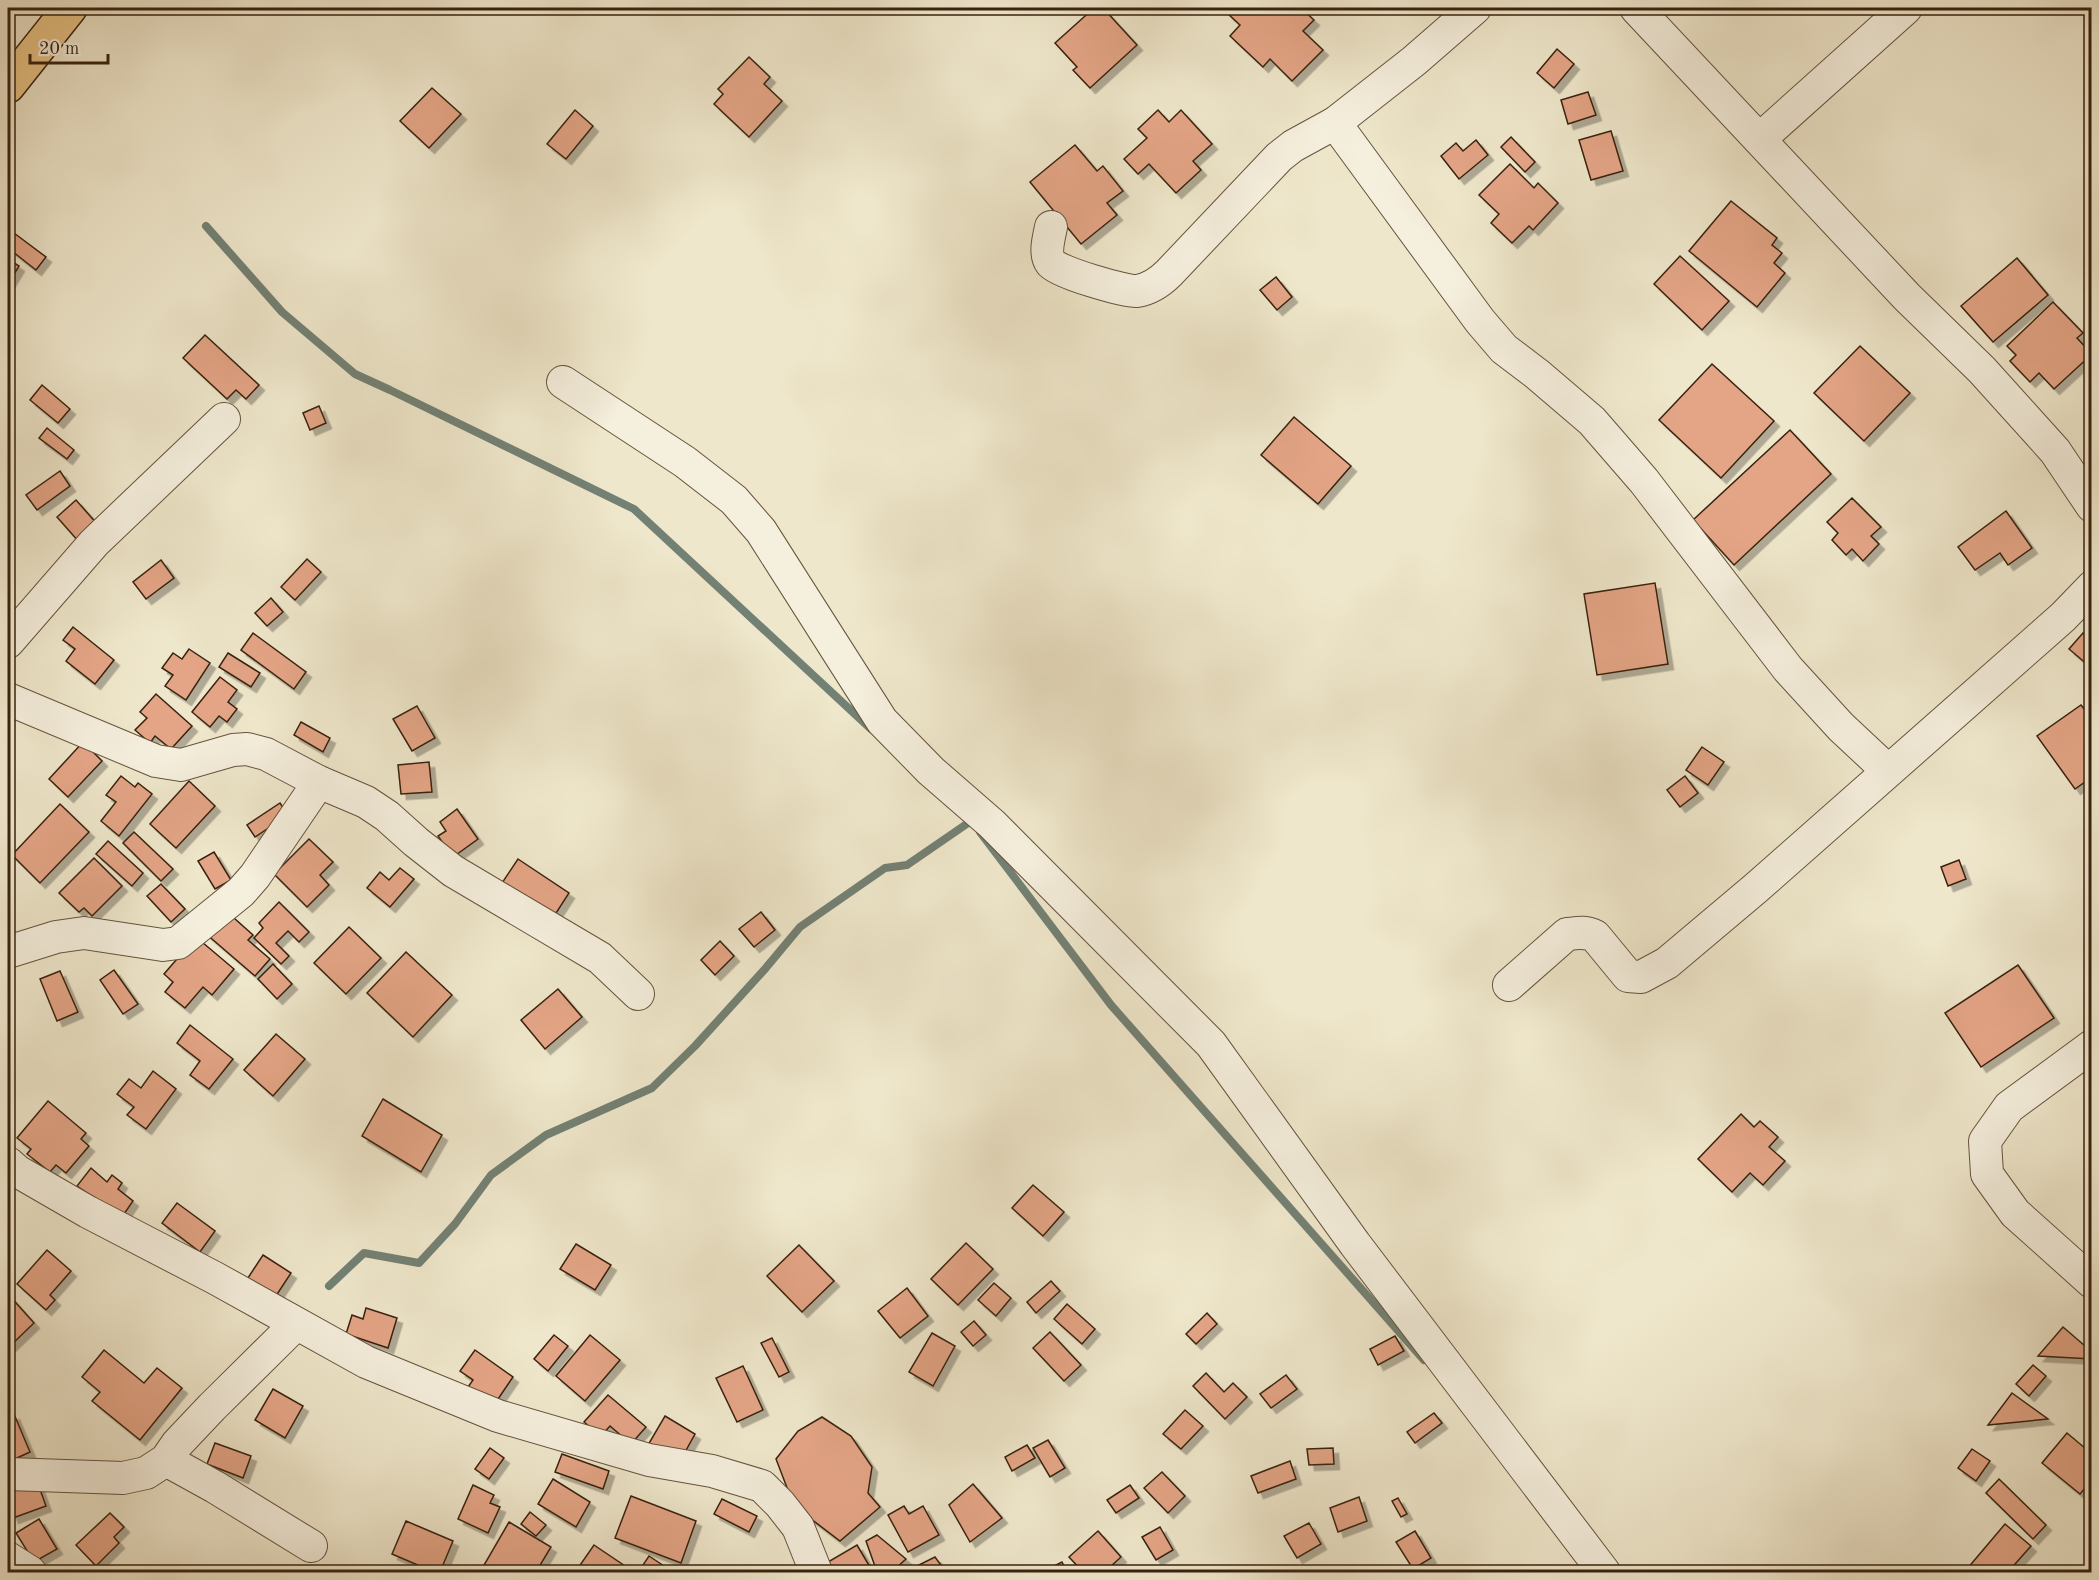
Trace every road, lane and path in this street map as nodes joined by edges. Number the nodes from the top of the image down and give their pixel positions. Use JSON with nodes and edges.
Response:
{"nodes":[{"id":1,"x":70,"y":8,"type":"edge"},
{"id":2,"x":1475,"y":8,"type":"edge"},
{"id":3,"x":1636,"y":8,"type":"edge"},
{"id":4,"x":1906,"y":8,"type":"edge"},
{"id":5,"x":8,"y":86,"type":"edge"},
{"id":6,"x":1335,"y":123,"type":"junction"},
{"id":7,"x":1760,"y":140,"type":"junction"},
{"id":8,"x":1051,"y":227,"type":"dead end"},
{"id":9,"x":563,"y":382,"type":"dead end"},
{"id":10,"x":224,"y":419,"type":"dead end"},
{"id":11,"x":2091,"y":506,"type":"edge"},
{"id":12,"x":2091,"y":587,"type":"edge"},
{"id":13,"x":8,"y":642,"type":"edge"},
{"id":14,"x":8,"y":699,"type":"edge"},
{"id":15,"x":1888,"y":771,"type":"junction"},
{"id":16,"x":318,"y":782,"type":"junction"},
{"id":17,"x":8,"y":952,"type":"edge"},
{"id":18,"x":1509,"y":984,"type":"dead end"},
{"id":19,"x":638,"y":994,"type":"dead end"},
{"id":20,"x":2091,"y":1046,"type":"edge"},
{"id":21,"x":8,"y":1163,"type":"edge"},
{"id":22,"x":2091,"y":1282,"type":"edge"},
{"id":23,"x":297,"y":1324,"type":"junction"},
{"id":24,"x":166,"y":1460,"type":"junction"},
{"id":25,"x":8,"y":1474,"type":"edge"},
{"id":26,"x":311,"y":1546,"type":"dead end"},
{"id":27,"x":8,"y":1557,"type":"edge"},
{"id":28,"x":30,"y":1572,"type":"edge"},
{"id":29,"x":816,"y":1572,"type":"edge"},
{"id":30,"x":1604,"y":1572,"type":"edge"}],
"edges":[{"from":1,"to":5,"type":"main road"},
{"from":2,"to":6,"type":"street"},
{"from":3,"to":7,"type":"street"},
{"from":4,"to":7,"type":"street"},
{"from":6,"to":8,"type":"street"},
{"from":6,"to":15,"type":"street"},
{"from":7,"to":11,"type":"street"},
{"from":9,"to":30,"type":"street"},
{"from":10,"to":13,"type":"street"},
{"from":12,"to":15,"type":"street"},
{"from":14,"to":16,"type":"street"},
{"from":15,"to":18,"type":"street"},
{"from":16,"to":17,"type":"street"},
{"from":16,"to":19,"type":"street"},
{"from":20,"to":22,"type":"street"},
{"from":21,"to":23,"type":"street"},
{"from":23,"to":24,"type":"street"},
{"from":23,"to":29,"type":"street"},
{"from":24,"to":25,"type":"street"},
{"from":24,"to":26,"type":"street"},
{"from":27,"to":28,"type":"street"}]}
